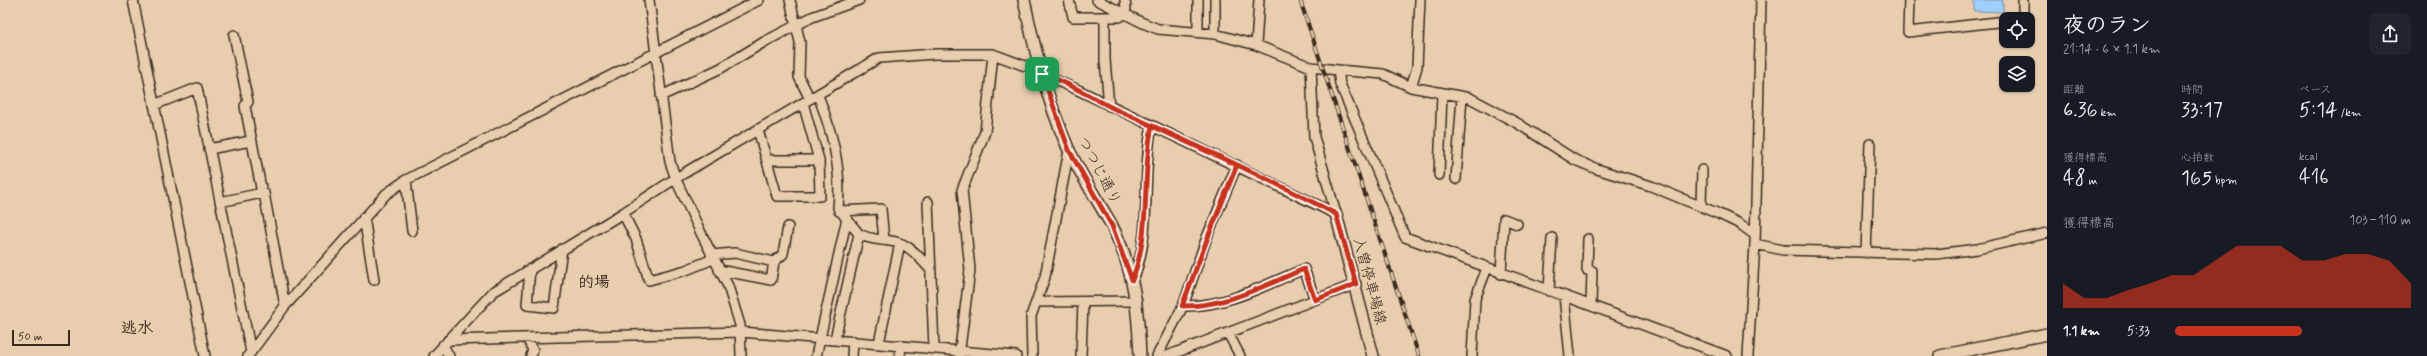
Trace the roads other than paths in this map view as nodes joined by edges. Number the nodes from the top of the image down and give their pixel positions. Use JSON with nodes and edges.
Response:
{"nodes":[{"id":1,"x":133,"y":0,"type":"edge"},
{"id":2,"x":649,"y":0,"type":"edge"},
{"id":3,"x":759,"y":0,"type":"edge"},
{"id":4,"x":790,"y":0,"type":"edge"},
{"id":5,"x":859,"y":0,"type":"edge"},
{"id":6,"x":1024,"y":0,"type":"edge"},
{"id":7,"x":1069,"y":0,"type":"edge"},
{"id":8,"x":1097,"y":0,"type":"edge"},
{"id":9,"x":1125,"y":0,"type":"edge"},
{"id":10,"x":1198,"y":0,"type":"edge"},
{"id":11,"x":1215,"y":0,"type":"edge"},
{"id":12,"x":1259,"y":0,"type":"edge"},
{"id":13,"x":1420,"y":0,"type":"edge"},
{"id":14,"x":1762,"y":0,"type":"edge"},
{"id":15,"x":1909,"y":0,"type":"edge"},
{"id":16,"x":2023,"y":0,"type":"edge"},
{"id":17,"x":847,"y":2,"type":"edge"},
{"id":18,"x":2023,"y":12,"type":"edge"},
{"id":19,"x":1124,"y":14,"type":"junction"},
{"id":20,"x":1105,"y":17,"type":"junction"},
{"id":21,"x":1999,"y":22,"type":"edge"},
{"id":22,"x":796,"y":25,"type":"junction"},
{"id":23,"x":1198,"y":31,"type":"junction"},
{"id":24,"x":1215,"y":34,"type":"junction"},
{"id":25,"x":234,"y":35,"type":"dead end"},
{"id":26,"x":1256,"y":45,"type":"junction"},
{"id":27,"x":655,"y":52,"type":"junction"},
{"id":28,"x":993,"y":54,"type":"junction"},
{"id":29,"x":1311,"y":67,"type":"junction"},
{"id":30,"x":1040,"y":69,"type":"junction"},
{"id":31,"x":1338,"y":70,"type":"junction"},
{"id":32,"x":1411,"y":87,"type":"junction"},
{"id":33,"x":1442,"y":93,"type":"junction"},
{"id":34,"x":660,"y":96,"type":"junction"},
{"id":35,"x":1462,"y":96,"type":"junction"},
{"id":36,"x":810,"y":99,"type":"junction"},
{"id":37,"x":154,"y":105,"type":"junction"},
{"id":38,"x":1109,"y":106,"type":"junction"},
{"id":39,"x":1152,"y":126,"type":"junction"},
{"id":40,"x":758,"y":130,"type":"junction"},
{"id":41,"x":251,"y":141,"type":"junction"},
{"id":42,"x":1870,"y":144,"type":"dead end"},
{"id":43,"x":209,"y":149,"type":"junction"},
{"id":44,"x":1069,"y":150,"type":"junction"},
{"id":45,"x":767,"y":160,"type":"junction"},
{"id":46,"x":819,"y":160,"type":"junction"},
{"id":47,"x":1237,"y":165,"type":"junction"},
{"id":48,"x":1702,"y":170,"type":"dead end"},
{"id":49,"x":1439,"y":174,"type":"dead end"},
{"id":50,"x":676,"y":178,"type":"junction"},
{"id":51,"x":1456,"y":179,"type":"dead end"},
{"id":52,"x":406,"y":180,"type":"junction"},
{"id":53,"x":262,"y":193,"type":"junction"},
{"id":54,"x":220,"y":202,"type":"junction"},
{"id":55,"x":928,"y":202,"type":"dead end"},
{"id":56,"x":1701,"y":206,"type":"junction"},
{"id":57,"x":839,"y":211,"type":"junction"},
{"id":58,"x":623,"y":213,"type":"junction"},
{"id":59,"x":1336,"y":214,"type":"junction"},
{"id":60,"x":364,"y":217,"type":"junction"},
{"id":61,"x":847,"y":218,"type":"junction"},
{"id":62,"x":1517,"y":224,"type":"dead end"},
{"id":63,"x":788,"y":226,"type":"dead end"},
{"id":64,"x":412,"y":231,"type":"dead end"},
{"id":65,"x":2047,"y":233,"type":"edge"},
{"id":66,"x":859,"y":234,"type":"junction"},
{"id":67,"x":1552,"y":238,"type":"dead end"},
{"id":68,"x":1588,"y":239,"type":"dead end"},
{"id":69,"x":884,"y":240,"type":"junction"},
{"id":70,"x":1755,"y":240,"type":"junction"},
{"id":71,"x":900,"y":243,"type":"junction"},
{"id":72,"x":562,"y":249,"type":"junction"},
{"id":73,"x":1866,"y":253,"type":"junction"},
{"id":74,"x":712,"y":257,"type":"junction"},
{"id":75,"x":774,"y":262,"type":"junction"},
{"id":76,"x":1487,"y":268,"type":"junction"},
{"id":77,"x":530,"y":269,"type":"junction"},
{"id":78,"x":719,"y":270,"type":"junction"},
{"id":79,"x":931,"y":270,"type":"junction"},
{"id":80,"x":1501,"y":274,"type":"junction"},
{"id":81,"x":374,"y":280,"type":"dead end"},
{"id":82,"x":1132,"y":280,"type":"junction"},
{"id":83,"x":1356,"y":284,"type":"junction"},
{"id":84,"x":1549,"y":291,"type":"junction"},
{"id":85,"x":1564,"y":296,"type":"junction"},
{"id":86,"x":1315,"y":300,"type":"junction"},
{"id":87,"x":1137,"y":301,"type":"junction"},
{"id":88,"x":1036,"y":302,"type":"junction"},
{"id":89,"x":1083,"y":302,"type":"junction"},
{"id":90,"x":285,"y":306,"type":"junction"},
{"id":91,"x":1182,"y":306,"type":"junction"},
{"id":92,"x":1591,"y":306,"type":"junction"},
{"id":93,"x":742,"y":332,"type":"junction"},
{"id":94,"x":1228,"y":333,"type":"junction"},
{"id":95,"x":2046,"y":334,"type":"edge"},
{"id":96,"x":527,"y":338,"type":"junction"},
{"id":97,"x":821,"y":338,"type":"junction"},
{"id":98,"x":835,"y":339,"type":"junction"},
{"id":99,"x":853,"y":341,"type":"junction"},
{"id":100,"x":446,"y":343,"type":"junction"},
{"id":101,"x":879,"y":343,"type":"junction"},
{"id":102,"x":901,"y":345,"type":"junction"},
{"id":103,"x":934,"y":348,"type":"junction"},
{"id":104,"x":959,"y":353,"type":"edge"},
{"id":105,"x":249,"y":354,"type":"edge"},
{"id":106,"x":205,"y":356,"type":"edge"},
{"id":107,"x":434,"y":356,"type":"edge"},
{"id":108,"x":449,"y":356,"type":"edge"},
{"id":109,"x":530,"y":356,"type":"edge"},
{"id":110,"x":741,"y":356,"type":"edge"},
{"id":111,"x":816,"y":356,"type":"edge"},
{"id":112,"x":852,"y":356,"type":"edge"},
{"id":113,"x":900,"y":356,"type":"edge"},
{"id":114,"x":1016,"y":356,"type":"edge"},
{"id":115,"x":1032,"y":356,"type":"edge"},
{"id":116,"x":1081,"y":356,"type":"edge"},
{"id":117,"x":1140,"y":356,"type":"edge"},
{"id":118,"x":1158,"y":356,"type":"edge"},
{"id":119,"x":1167,"y":356,"type":"edge"},
{"id":120,"x":1240,"y":356,"type":"edge"},
{"id":121,"x":1373,"y":356,"type":"edge"},
{"id":122,"x":1472,"y":356,"type":"edge"},
{"id":123,"x":1570,"y":356,"type":"edge"},
{"id":124,"x":1727,"y":356,"type":"edge"},
{"id":125,"x":1748,"y":356,"type":"edge"},
{"id":126,"x":1940,"y":356,"type":"edge"}],
"edges":[{"from":1,"to":37,"type":"street"},
{"from":2,"to":27,"type":"street"},
{"from":3,"to":27,"type":"street"},
{"from":4,"to":22,"type":"street"},
{"from":5,"to":17,"type":"street"},
{"from":6,"to":30,"type":"main road","name":"つつじ通り"},
{"from":7,"to":20,"type":"street"},
{"from":8,"to":19,"type":"street"},
{"from":9,"to":19,"type":"street"},
{"from":10,"to":23,"type":"street"},
{"from":11,"to":24,"type":"street"},
{"from":12,"to":26,"type":"street"},
{"from":13,"to":32,"type":"street"},
{"from":14,"to":70,"type":"street"},
{"from":15,"to":21,"type":"street"},
{"from":16,"to":18,"type":"street"},
{"from":17,"to":22,"type":"street"},
{"from":19,"to":20,"type":"street"},
{"from":19,"to":23,"type":"street"},
{"from":20,"to":38,"type":"street"},
{"from":22,"to":34,"type":"street"},
{"from":22,"to":36,"type":"street"},
{"from":23,"to":24,"type":"street"},
{"from":24,"to":26,"type":"street"},
{"from":25,"to":41,"type":"street"},
{"from":26,"to":29,"type":"street"},
{"from":27,"to":34,"type":"street"},
{"from":27,"to":52,"type":"street"},
{"from":28,"to":30,"type":"street"},
{"from":28,"to":36,"type":"street"},
{"from":28,"to":104,"type":"street"},
{"from":29,"to":31,"type":"street"},
{"from":29,"to":59,"type":"street"},
{"from":30,"to":38,"type":"street"},
{"from":30,"to":44,"type":"main road","name":"つつじ通り"},
{"from":31,"to":32,"type":"street"},
{"from":31,"to":76,"type":"street"},
{"from":32,"to":33,"type":"street"},
{"from":33,"to":35,"type":"street"},
{"from":33,"to":49,"type":"street"},
{"from":34,"to":50,"type":"street"},
{"from":35,"to":51,"type":"street"},
{"from":35,"to":56,"type":"street"},
{"from":36,"to":40,"type":"street"},
{"from":36,"to":46,"type":"street"},
{"from":36,"to":57,"type":"street"},
{"from":37,"to":43,"type":"street"},
{"from":37,"to":106,"type":"street"},
{"from":38,"to":39,"type":"street"},
{"from":39,"to":47,"type":"street"},
{"from":39,"to":82,"type":"street"},
{"from":40,"to":45,"type":"street"},
{"from":40,"to":50,"type":"street"},
{"from":41,"to":43,"type":"street"},
{"from":41,"to":53,"type":"street"},
{"from":42,"to":73,"type":"street"},
{"from":43,"to":54,"type":"street"},
{"from":44,"to":82,"type":"main road","name":"つつじ通り"},
{"from":44,"to":88,"type":"street"},
{"from":45,"to":46,"type":"street"},
{"from":45,"to":46,"type":"street"},
{"from":47,"to":59,"type":"street"},
{"from":47,"to":91,"type":"street"},
{"from":48,"to":56,"type":"street"},
{"from":50,"to":58,"type":"street"},
{"from":50,"to":74,"type":"street"},
{"from":52,"to":60,"type":"street"},
{"from":52,"to":64,"type":"street"},
{"from":53,"to":54,"type":"street"},
{"from":53,"to":90,"type":"street"},
{"from":54,"to":105,"type":"street"},
{"from":55,"to":79,"type":"street"},
{"from":56,"to":70,"type":"street"},
{"from":57,"to":61,"type":"street"},
{"from":57,"to":69,"type":"street"},
{"from":58,"to":72,"type":"street"},
{"from":58,"to":74,"type":"street"},
{"from":59,"to":83,"type":"main road","name":"入曽停車場線"},
{"from":60,"to":81,"type":"street"},
{"from":60,"to":90,"type":"street"},
{"from":61,"to":66,"type":"street"},
{"from":61,"to":97,"type":"street"},
{"from":62,"to":80,"type":"street"},
{"from":63,"to":75,"type":"street"},
{"from":65,"to":73,"type":"street"},
{"from":66,"to":69,"type":"street"},
{"from":66,"to":98,"type":"street"},
{"from":67,"to":84,"type":"street"},
{"from":68,"to":92,"type":"street"},
{"from":69,"to":71,"type":"street"},
{"from":70,"to":73,"type":"street"},
{"from":70,"to":125,"type":"street"},
{"from":71,"to":79,"type":"street"},
{"from":71,"to":101,"type":"street"},
{"from":72,"to":77,"type":"street"},
{"from":72,"to":77,"type":"street"},
{"from":74,"to":75,"type":"street"},
{"from":74,"to":78,"type":"street"},
{"from":75,"to":78,"type":"street"},
{"from":76,"to":80,"type":"street"},
{"from":76,"to":122,"type":"street"},
{"from":77,"to":100,"type":"street"},
{"from":78,"to":93,"type":"street"},
{"from":79,"to":103,"type":"street"},
{"from":80,"to":84,"type":"street"},
{"from":82,"to":87,"type":"main road","name":"つつじ通り"},
{"from":83,"to":86,"type":"street"},
{"from":83,"to":121,"type":"main road","name":"入曽停車場線"},
{"from":84,"to":85,"type":"street"},
{"from":85,"to":92,"type":"street"},
{"from":85,"to":123,"type":"street"},
{"from":86,"to":91,"type":"street"},
{"from":86,"to":94,"type":"street"},
{"from":87,"to":89,"type":"street"},
{"from":87,"to":117,"type":"main road","name":"つつじ通り"},
{"from":88,"to":89,"type":"street"},
{"from":88,"to":115,"type":"street"},
{"from":89,"to":116,"type":"street"},
{"from":90,"to":105,"type":"street"},
{"from":91,"to":118,"type":"street"},
{"from":92,"to":124,"type":"street"},
{"from":93,"to":96,"type":"street"},
{"from":93,"to":97,"type":"street"},
{"from":93,"to":110,"type":"street"},
{"from":94,"to":119,"type":"street"},
{"from":94,"to":120,"type":"street"},
{"from":95,"to":126,"type":"main road"},
{"from":96,"to":100,"type":"street"},
{"from":96,"to":109,"type":"street"},
{"from":97,"to":98,"type":"street"},
{"from":97,"to":111,"type":"street"},
{"from":98,"to":99,"type":"street"},
{"from":99,"to":101,"type":"street"},
{"from":99,"to":112,"type":"street"},
{"from":100,"to":107,"type":"street"},
{"from":100,"to":108,"type":"street"},
{"from":101,"to":102,"type":"street"},
{"from":102,"to":103,"type":"street"},
{"from":102,"to":113,"type":"street"},
{"from":103,"to":104,"type":"street"},
{"from":104,"to":114,"type":"street"}]}
